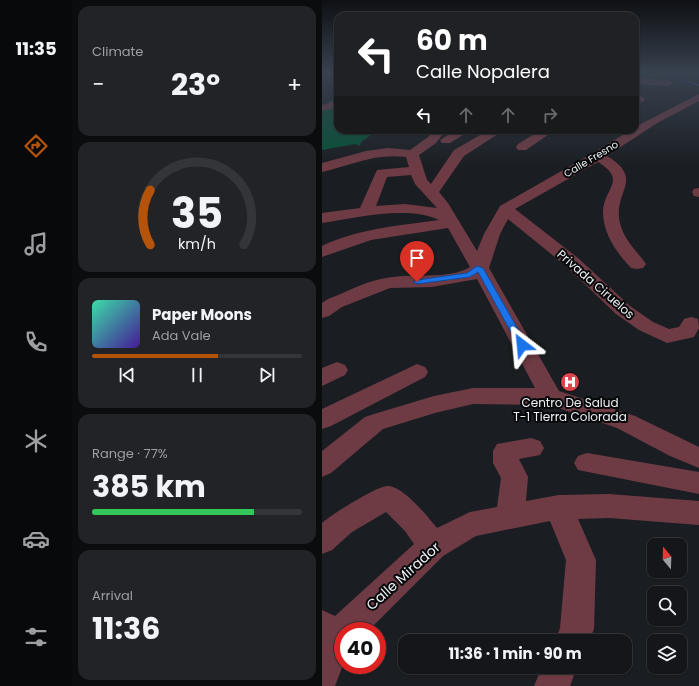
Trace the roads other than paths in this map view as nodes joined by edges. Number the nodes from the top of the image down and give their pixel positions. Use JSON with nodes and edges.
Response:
{"nodes":[{"id":1,"x":334,"y":104,"type":"edge"},
{"id":2,"x":692,"y":104,"type":"edge"},
{"id":3,"x":323,"y":108,"type":"edge"},
{"id":4,"x":639,"y":130,"type":"edge"},
{"id":5,"x":490,"y":134,"type":"edge"},
{"id":6,"x":543,"y":134,"type":"edge"},
{"id":7,"x":632,"y":134,"type":"edge"},
{"id":8,"x":443,"y":135,"type":"edge"},
{"id":9,"x":468,"y":146,"type":"junction"},
{"id":10,"x":522,"y":147,"type":"dead end"},
{"id":11,"x":412,"y":154,"type":"junction"},
{"id":12,"x":598,"y":156,"type":"junction"},
{"id":13,"x":322,"y":168,"type":"edge"},
{"id":14,"x":418,"y":171,"type":"junction"},
{"id":15,"x":432,"y":192,"type":"junction"},
{"id":16,"x":505,"y":209,"type":"junction"},
{"id":17,"x":366,"y":212,"type":"junction"},
{"id":18,"x":322,"y":218,"type":"edge"},
{"id":19,"x":453,"y":222,"type":"junction"},
{"id":20,"x":322,"y":252,"type":"edge"},
{"id":21,"x":637,"y":264,"type":"dead end"},
{"id":22,"x":480,"y":268,"type":"junction"},
{"id":23,"x":322,"y":312,"type":"edge"},
{"id":24,"x":691,"y":324,"type":"dead end"},
{"id":25,"x":417,"y":372,"type":"dead end"},
{"id":26,"x":382,"y":390,"type":"junction"},
{"id":27,"x":551,"y":396,"type":"junction"},
{"id":28,"x":392,"y":416,"type":"junction"},
{"id":29,"x":322,"y":420,"type":"edge"},
{"id":30,"x":531,"y":448,"type":"dead end"},
{"id":31,"x":699,"y":458,"type":"edge"},
{"id":32,"x":587,"y":463,"type":"dead end"},
{"id":33,"x":322,"y":466,"type":"edge"},
{"id":34,"x":643,"y":474,"type":"junction"},
{"id":35,"x":699,"y":482,"type":"edge"},
{"id":36,"x":699,"y":493,"type":"edge"},
{"id":37,"x":559,"y":507,"type":"junction"},
{"id":38,"x":699,"y":513,"type":"edge"},
{"id":39,"x":510,"y":516,"type":"junction"},
{"id":40,"x":322,"y":541,"type":"edge"},
{"id":41,"x":432,"y":546,"type":"junction"},
{"id":42,"x":348,"y":622,"type":"edge"},
{"id":43,"x":575,"y":634,"type":"edge"},
{"id":44,"x":334,"y":641,"type":"edge"},
{"id":45,"x":557,"y":674,"type":"edge"},
{"id":46,"x":322,"y":676,"type":"edge"},
{"id":47,"x":552,"y":686,"type":"edge"}],
"edges":[{"from":1,"to":3,"type":"street"},
{"from":2,"to":4,"type":"street","name":"Calle Fresno"},
{"from":5,"to":9,"type":"street"},
{"from":6,"to":10,"type":"street"},
{"from":7,"to":12,"type":"street","name":"Calle Fresno"},
{"from":8,"to":9,"type":"street"},
{"from":8,"to":11,"type":"street"},
{"from":9,"to":15,"type":"street"},
{"from":11,"to":13,"type":"street"},
{"from":11,"to":14,"type":"street"},
{"from":12,"to":16,"type":"street","name":"Calle Fresno"},
{"from":12,"to":21,"type":"street"},
{"from":14,"to":15,"type":"street"},
{"from":14,"to":17,"type":"street"},
{"from":15,"to":19,"type":"street"},
{"from":16,"to":22,"type":"street"},
{"from":16,"to":24,"type":"street","name":"Privada Ciruelos"},
{"from":17,"to":18,"type":"street"},
{"from":17,"to":19,"type":"street"},
{"from":19,"to":20,"type":"street"},
{"from":19,"to":22,"type":"street"},
{"from":22,"to":23,"type":"street"},
{"from":22,"to":27,"type":"street"},
{"from":25,"to":26,"type":"street"},
{"from":26,"to":28,"type":"street"},
{"from":26,"to":29,"type":"street"},
{"from":27,"to":28,"type":"street"},
{"from":27,"to":31,"type":"street"},
{"from":28,"to":33,"type":"street"},
{"from":30,"to":39,"type":"street"},
{"from":32,"to":34,"type":"street"},
{"from":34,"to":35,"type":"street"},
{"from":34,"to":36,"type":"street"},
{"from":37,"to":38,"type":"street","name":"Calle Mirador"},
{"from":37,"to":39,"type":"street","name":"Calle Mirador"},
{"from":37,"to":43,"type":"street"},
{"from":39,"to":41,"type":"street","name":"Calle Mirador"},
{"from":40,"to":41,"type":"street"},
{"from":41,"to":42,"type":"street","name":"Calle Mirador"},
{"from":44,"to":46,"type":"street","name":"Calle Mirador"},
{"from":45,"to":47,"type":"street"}]}
